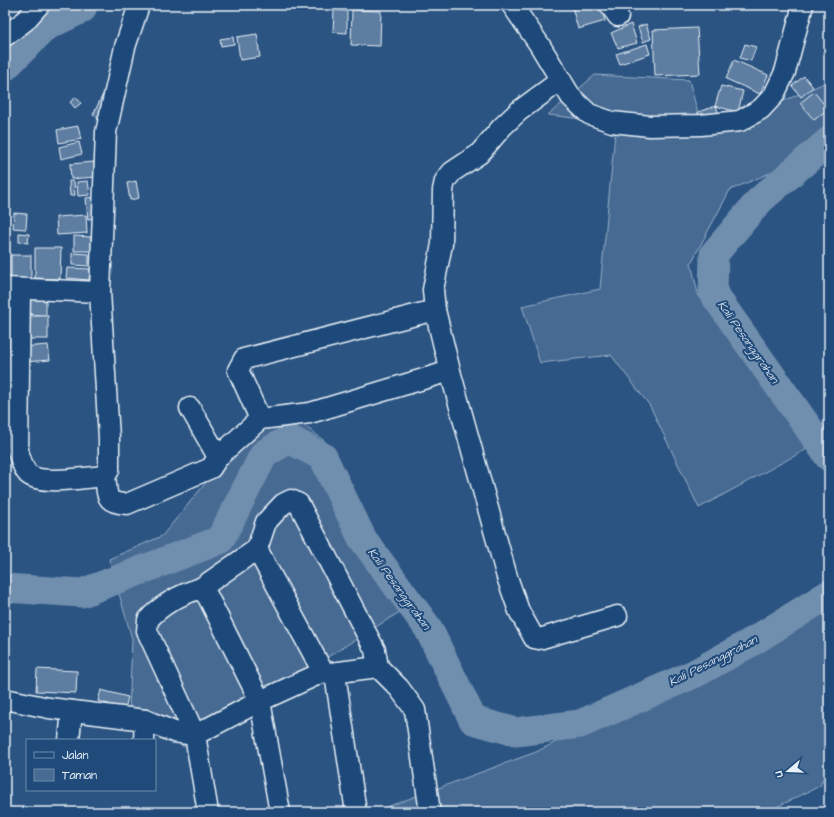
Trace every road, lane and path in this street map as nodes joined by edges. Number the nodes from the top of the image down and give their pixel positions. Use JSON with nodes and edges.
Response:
{"nodes":[{"id":1,"x":40,"y":5,"type":"edge"},
{"id":2,"x":139,"y":5,"type":"edge"},
{"id":3,"x":512,"y":5,"type":"edge"},
{"id":4,"x":803,"y":5,"type":"edge"},
{"id":5,"x":5,"y":36,"type":"edge"},
{"id":6,"x":561,"y":80,"type":"junction"},
{"id":7,"x":13,"y":289,"type":"edge"},
{"id":8,"x":100,"y":292,"type":"junction"},
{"id":9,"x":435,"y":310,"type":"junction"},
{"id":10,"x":450,"y":371,"type":"junction"},
{"id":11,"x":190,"y":408,"type":"dead end"},
{"id":12,"x":260,"y":419,"type":"junction"},
{"id":13,"x":218,"y":457,"type":"junction"},
{"id":14,"x":105,"y":476,"type":"junction"},
{"id":15,"x":257,"y":549,"type":"junction"},
{"id":16,"x":201,"y":588,"type":"junction"},
{"id":17,"x":618,"y":616,"type":"dead end"},
{"id":18,"x":378,"y":667,"type":"junction"},
{"id":19,"x":327,"y":673,"type":"junction"},
{"id":20,"x":5,"y":699,"type":"edge"},
{"id":21,"x":260,"y":701,"type":"junction"},
{"id":22,"x":72,"y":711,"type":"junction"},
{"id":23,"x":145,"y":720,"type":"junction"},
{"id":24,"x":195,"y":735,"type":"junction"},
{"id":25,"x":70,"y":739,"type":"edge"},
{"id":26,"x":144,"y":739,"type":"edge"},
{"id":27,"x":208,"y":812,"type":"edge"},
{"id":28,"x":280,"y":812,"type":"edge"},
{"id":29,"x":356,"y":812,"type":"edge"},
{"id":30,"x":430,"y":812,"type":"edge"}],
"edges":[{"from":1,"to":5,"type":"street"},
{"from":2,"to":8,"type":"street"},
{"from":3,"to":6,"type":"street"},
{"from":4,"to":6,"type":"street"},
{"from":6,"to":9,"type":"street"},
{"from":7,"to":8,"type":"street"},
{"from":7,"to":14,"type":"street"},
{"from":8,"to":14,"type":"street"},
{"from":9,"to":10,"type":"street"},
{"from":9,"to":12,"type":"street"},
{"from":10,"to":12,"type":"street"},
{"from":10,"to":17,"type":"street"},
{"from":11,"to":13,"type":"street"},
{"from":12,"to":13,"type":"street"},
{"from":13,"to":14,"type":"street"},
{"from":15,"to":16,"type":"street"},
{"from":15,"to":18,"type":"street"},
{"from":15,"to":19,"type":"street"},
{"from":16,"to":21,"type":"street"},
{"from":16,"to":24,"type":"street"},
{"from":18,"to":19,"type":"street"},
{"from":18,"to":30,"type":"street"},
{"from":19,"to":21,"type":"street"},
{"from":19,"to":29,"type":"street"},
{"from":20,"to":22,"type":"street"},
{"from":21,"to":24,"type":"street"},
{"from":21,"to":28,"type":"street"},
{"from":22,"to":23,"type":"street"},
{"from":22,"to":25,"type":"street"},
{"from":23,"to":24,"type":"street"},
{"from":23,"to":26,"type":"street"},
{"from":24,"to":27,"type":"street"}]}
